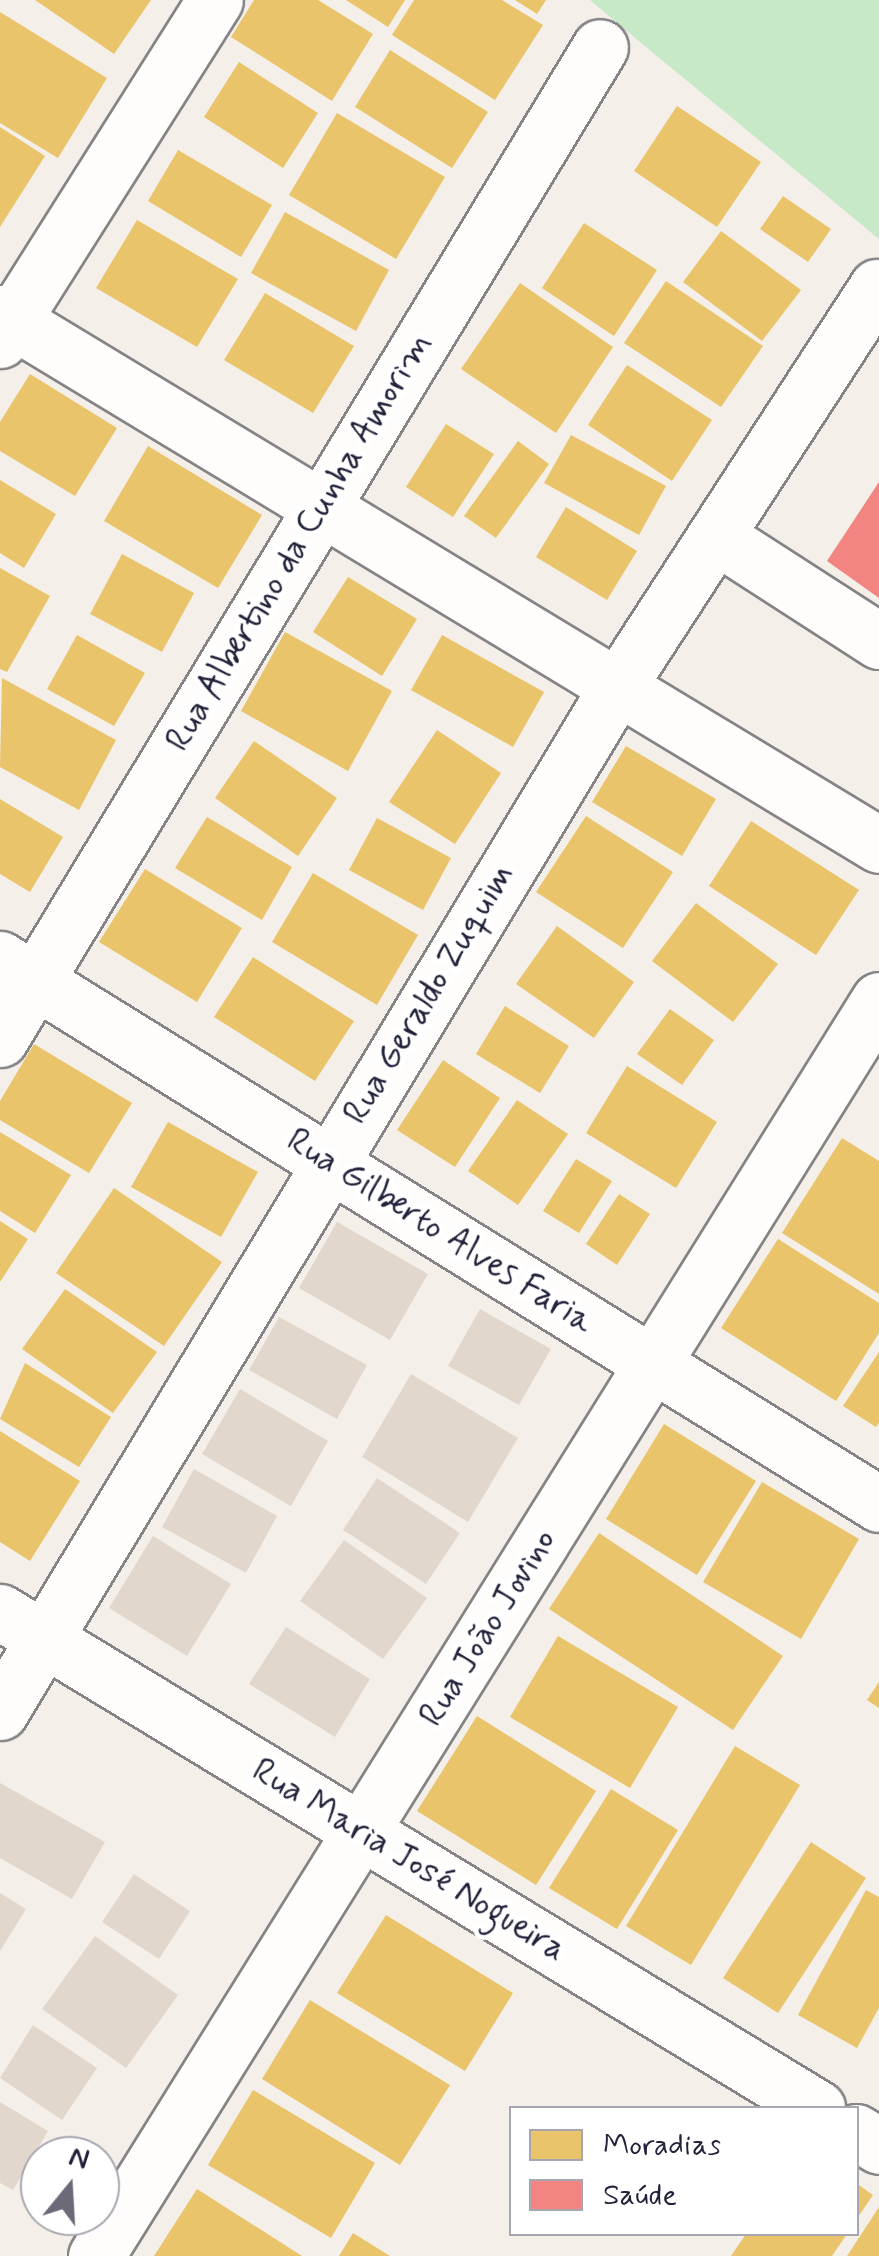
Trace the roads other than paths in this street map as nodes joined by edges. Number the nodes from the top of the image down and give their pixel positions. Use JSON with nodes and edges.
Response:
{"nodes":[{"id":1,"x":215,"y":0,"type":"edge"},
{"id":2,"x":600,"y":47,"type":"dead end"},
{"id":3,"x":878,"y":287,"type":"edge"},
{"id":4,"x":4,"y":325,"type":"edge"},
{"id":5,"x":318,"y":509,"type":"junction"},
{"id":6,"x":716,"y":536,"type":"junction"},
{"id":7,"x":879,"y":641,"type":"edge"},
{"id":8,"x":614,"y":692,"type":"junction"},
{"id":9,"x":879,"y":845,"type":"edge"},
{"id":10,"x":18,"y":970,"type":"edge"},
{"id":11,"x":879,"y":1000,"type":"edge"},
{"id":12,"x":0,"y":1039,"type":"edge"},
{"id":13,"x":329,"y":1159,"type":"junction"},
{"id":14,"x":653,"y":1366,"type":"junction"},
{"id":15,"x":879,"y":1504,"type":"edge"},
{"id":16,"x":22,"y":1625,"type":"edge"},
{"id":17,"x":0,"y":1712,"type":"edge"},
{"id":18,"x":361,"y":1830,"type":"junction"},
{"id":19,"x":814,"y":2106,"type":"edge"},
{"id":20,"x":96,"y":2256,"type":"edge"}],
"edges":[{"from":1,"to":4,"type":"street"},
{"from":2,"to":5,"type":"street","name":"Rua Albertino da Cunha Amorim"},
{"from":3,"to":6,"type":"street","name":"Rua Geraldo Zuquim"},
{"from":4,"to":5,"type":"street"},
{"from":5,"to":8,"type":"street"},
{"from":5,"to":10,"type":"street","name":"Rua Albertino da Cunha Amorim"},
{"from":6,"to":7,"type":"street"},
{"from":6,"to":8,"type":"street","name":"Rua Geraldo Zuquim"},
{"from":8,"to":9,"type":"street"},
{"from":8,"to":13,"type":"street","name":"Rua Geraldo Zuquim"},
{"from":10,"to":12,"type":"street","name":"Rua Albertino da Cunha Amorim"},
{"from":10,"to":13,"type":"street","name":"Rua Gilberto Alves Faria"},
{"from":11,"to":14,"type":"street","name":"Rua João Jovino"},
{"from":13,"to":14,"type":"street","name":"Rua Gilberto Alves Faria"},
{"from":13,"to":16,"type":"street","name":"Rua Geraldo Zuquim"},
{"from":14,"to":15,"type":"street","name":"Rua Gilberto Alves Faria"},
{"from":14,"to":18,"type":"street","name":"Rua João Jovino"},
{"from":16,"to":17,"type":"street","name":"Rua Geraldo Zuquim"},
{"from":16,"to":18,"type":"street","name":"Rua Maria José Nogueira"},
{"from":18,"to":19,"type":"street","name":"Rua Maria José Nogueira"},
{"from":18,"to":20,"type":"street","name":"Rua João Jovino"}]}
